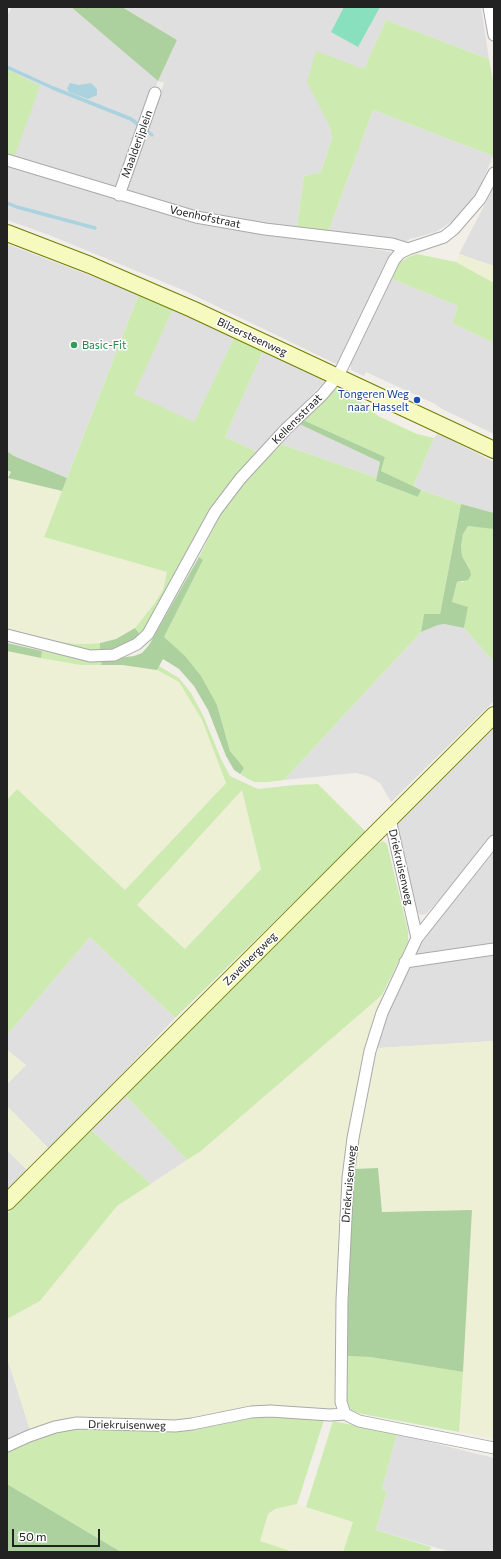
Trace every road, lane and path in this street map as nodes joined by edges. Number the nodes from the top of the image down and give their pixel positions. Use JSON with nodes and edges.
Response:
{"nodes":[{"id":1,"x":489,"y":7,"type":"edge"},
{"id":2,"x":494,"y":35,"type":"edge"},
{"id":3,"x":155,"y":93,"type":"dead end"},
{"id":4,"x":7,"y":160,"type":"edge"},
{"id":5,"x":494,"y":173,"type":"edge"},
{"id":6,"x":119,"y":195,"type":"junction"},
{"id":7,"x":7,"y":233,"type":"edge"},
{"id":8,"x":408,"y":249,"type":"junction"},
{"id":9,"x":338,"y":376,"type":"junction"},
{"id":10,"x":494,"y":450,"type":"edge"},
{"id":11,"x":7,"y":635,"type":"edge"},
{"id":12,"x":494,"y":715,"type":"edge"},
{"id":13,"x":390,"y":819,"type":"junction"},
{"id":14,"x":494,"y":841,"type":"edge"},
{"id":15,"x":417,"y":938,"type":"junction"},
{"id":16,"x":494,"y":949,"type":"edge"},
{"id":17,"x":405,"y":962,"type":"junction"},
{"id":18,"x":7,"y":1202,"type":"edge"},
{"id":19,"x":345,"y":1414,"type":"junction"},
{"id":20,"x":7,"y":1446,"type":"edge"},
{"id":21,"x":494,"y":1448,"type":"edge"}],
"edges":[{"from":1,"to":2,"type":"street"},
{"from":3,"to":6,"type":"street","name":"Maalderijplein"},
{"from":4,"to":6,"type":"street","name":"Voenhofstraat"},
{"from":5,"to":8,"type":"street","name":"Kellensstraat"},
{"from":6,"to":8,"type":"street","name":"Voenhofstraat"},
{"from":7,"to":9,"type":"main road","name":"Bilzersteenweg"},
{"from":8,"to":9,"type":"street","name":"Kellensstraat"},
{"from":9,"to":10,"type":"main road","name":"Bilzersteenweg"},
{"from":9,"to":11,"type":"street","name":"Kellensstraat"},
{"from":12,"to":13,"type":"main road","name":"Zavelbergweg"},
{"from":13,"to":15,"type":"street","name":"Driekruisenweg"},
{"from":13,"to":18,"type":"main road","name":"Zavelbergweg"},
{"from":14,"to":15,"type":"street","name":"Driekruisenweg"},
{"from":15,"to":17,"type":"street","name":"Driekruisenweg"},
{"from":16,"to":17,"type":"street"},
{"from":17,"to":19,"type":"street","name":"Driekruisenweg"},
{"from":19,"to":20,"type":"street","name":"Driekruisenweg"},
{"from":19,"to":21,"type":"street","name":"Driekruisenweg"}]}
